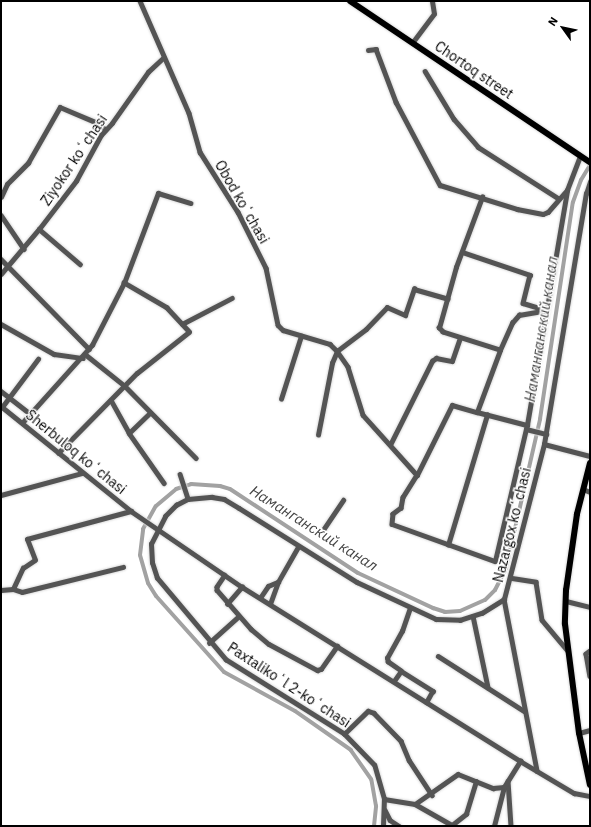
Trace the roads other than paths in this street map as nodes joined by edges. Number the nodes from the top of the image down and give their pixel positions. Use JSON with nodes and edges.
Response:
{"nodes":[{"id":1,"x":140,"y":1,"type":"edge"},
{"id":2,"x":350,"y":1,"type":"edge"},
{"id":3,"x":432,"y":1,"type":"edge"},
{"id":4,"x":412,"y":43,"type":"junction"},
{"id":5,"x":368,"y":50,"type":"dead end"},
{"id":6,"x":163,"y":58,"type":"junction"},
{"id":7,"x":425,"y":71,"type":"dead end"},
{"id":8,"x":105,"y":129,"type":"junction"},
{"id":9,"x":582,"y":157,"type":"junction"},
{"id":10,"x":590,"y":162,"type":"edge"},
{"id":11,"x":590,"y":182,"type":"edge"},
{"id":12,"x":567,"y":190,"type":"junction"},
{"id":13,"x":1,"y":197,"type":"edge"},
{"id":14,"x":482,"y":197,"type":"junction"},
{"id":15,"x":558,"y":198,"type":"junction"},
{"id":16,"x":190,"y":203,"type":"dead end"},
{"id":17,"x":1,"y":215,"type":"edge"},
{"id":18,"x":39,"y":229,"type":"junction"},
{"id":19,"x":24,"y":249,"type":"junction"},
{"id":20,"x":462,"y":252,"type":"junction"},
{"id":21,"x":1,"y":259,"type":"edge"},
{"id":22,"x":80,"y":264,"type":"dead end"},
{"id":23,"x":8,"y":266,"type":"junction"},
{"id":24,"x":1,"y":274,"type":"edge"},
{"id":25,"x":124,"y":283,"type":"junction"},
{"id":26,"x":232,"y":298,"type":"dead end"},
{"id":27,"x":448,"y":299,"type":"junction"},
{"id":28,"x":546,"y":310,"type":"junction"},
{"id":29,"x":1,"y":324,"type":"edge"},
{"id":30,"x":182,"y":324,"type":"junction"},
{"id":31,"x":301,"y":336,"type":"junction"},
{"id":32,"x":460,"y":338,"type":"junction"},
{"id":33,"x":89,"y":349,"type":"junction"},
{"id":34,"x":500,"y":350,"type":"junction"},
{"id":35,"x":337,"y":351,"type":"junction"},
{"id":36,"x":84,"y":356,"type":"junction"},
{"id":37,"x":38,"y":359,"type":"dead end"},
{"id":38,"x":125,"y":386,"type":"junction"},
{"id":39,"x":1,"y":391,"type":"edge"},
{"id":40,"x":9,"y":397,"type":"junction"},
{"id":41,"x":281,"y":399,"type":"dead end"},
{"id":42,"x":111,"y":400,"type":"junction"},
{"id":43,"x":2,"y":408,"type":"edge"},
{"id":44,"x":477,"y":412,"type":"junction"},
{"id":45,"x":150,"y":413,"type":"junction"},
{"id":46,"x":30,"y":414,"type":"junction"},
{"id":47,"x":487,"y":414,"type":"junction"},
{"id":48,"x":22,"y":423,"type":"junction"},
{"id":49,"x":526,"y":427,"type":"junction"},
{"id":50,"x":129,"y":433,"type":"junction"},
{"id":51,"x":546,"y":434,"type":"junction"},
{"id":52,"x":318,"y":435,"type":"dead end"},
{"id":53,"x":544,"y":444,"type":"junction"},
{"id":54,"x":390,"y":445,"type":"junction"},
{"id":55,"x":58,"y":453,"type":"junction"},
{"id":56,"x":590,"y":456,"type":"edge"},
{"id":57,"x":196,"y":458,"type":"dead end"},
{"id":58,"x":590,"y":464,"type":"edge"},
{"id":59,"x":82,"y":473,"type":"junction"},
{"id":60,"x":417,"y":475,"type":"junction"},
{"id":61,"x":180,"y":476,"type":"dead end"},
{"id":62,"x":164,"y":483,"type":"dead end"},
{"id":63,"x":583,"y":489,"type":"junction"},
{"id":64,"x":590,"y":492,"type":"edge"},
{"id":65,"x":1,"y":495,"type":"edge"},
{"id":66,"x":187,"y":497,"type":"junction"},
{"id":67,"x":343,"y":500,"type":"dead end"},
{"id":68,"x":131,"y":512,"type":"junction"},
{"id":69,"x":158,"y":530,"type":"junction"},
{"id":70,"x":323,"y":530,"type":"dead end"},
{"id":71,"x":448,"y":545,"type":"junction"},
{"id":72,"x":298,"y":547,"type":"junction"},
{"id":73,"x":123,"y":567,"type":"dead end"},
{"id":74,"x":225,"y":575,"type":"junction"},
{"id":75,"x":512,"y":578,"type":"junction"},
{"id":76,"x":278,"y":582,"type":"junction"},
{"id":77,"x":242,"y":587,"type":"junction"},
{"id":78,"x":13,"y":589,"type":"junction"},
{"id":79,"x":1,"y":590,"type":"edge"},
{"id":80,"x":260,"y":598,"type":"junction"},
{"id":81,"x":504,"y":599,"type":"junction"},
{"id":82,"x":566,"y":600,"type":"junction"},
{"id":83,"x":227,"y":604,"type":"junction"},
{"id":84,"x":270,"y":604,"type":"junction"},
{"id":85,"x":590,"y":607,"type":"edge"},
{"id":86,"x":410,"y":608,"type":"junction"},
{"id":87,"x":239,"y":616,"type":"junction"},
{"id":88,"x":473,"y":616,"type":"junction"},
{"id":89,"x":209,"y":643,"type":"junction"},
{"id":90,"x":337,"y":646,"type":"junction"},
{"id":91,"x":568,"y":651,"type":"junction"},
{"id":92,"x":590,"y":651,"type":"edge"},
{"id":93,"x":438,"y":656,"type":"dead end"},
{"id":94,"x":400,"y":671,"type":"junction"},
{"id":95,"x":590,"y":676,"type":"edge"},
{"id":96,"x":394,"y":681,"type":"junction"},
{"id":97,"x":488,"y":687,"type":"junction"},
{"id":98,"x":427,"y":702,"type":"junction"},
{"id":99,"x":524,"y":711,"type":"junction"},
{"id":100,"x":590,"y":729,"type":"edge"},
{"id":101,"x":579,"y":733,"type":"junction"},
{"id":102,"x":344,"y":734,"type":"junction"},
{"id":103,"x":520,"y":761,"type":"junction"},
{"id":104,"x":537,"y":771,"type":"junction"},
{"id":105,"x":508,"y":781,"type":"junction"},
{"id":106,"x":476,"y":782,"type":"junction"},
{"id":107,"x":590,"y":785,"type":"edge"},
{"id":108,"x":504,"y":787,"type":"junction"},
{"id":109,"x":432,"y":795,"type":"junction"},
{"id":110,"x":590,"y":796,"type":"edge"},
{"id":111,"x":384,"y":799,"type":"junction"},
{"id":112,"x":416,"y":804,"type":"junction"},
{"id":113,"x":384,"y":809,"type":"junction"},
{"id":114,"x":383,"y":826,"type":"edge"},
{"id":115,"x":399,"y":826,"type":"edge"},
{"id":116,"x":494,"y":826,"type":"edge"},
{"id":117,"x":511,"y":826,"type":"edge"}],
"edges":[{"from":1,"to":6,"type":"street"},
{"from":2,"to":4,"type":"main road","name":"Chortoq street"},
{"from":3,"to":4,"type":"street"},
{"from":4,"to":9,"type":"main road","name":"Chortoq street"},
{"from":5,"to":14,"type":"street"},
{"from":6,"to":8,"type":"street","name":"Ziyokor koʻchasi"},
{"from":6,"to":31,"type":"street","name":"Obod koʻchasi"},
{"from":7,"to":15,"type":"street"},
{"from":8,"to":13,"type":"street"},
{"from":8,"to":18,"type":"street","name":"Ziyokor koʻchasi"},
{"from":9,"to":10,"type":"main road","name":"Chortoq street"},
{"from":9,"to":12,"type":"street"},
{"from":11,"to":51,"type":"street","name":"Nazargox koʻchasi"},
{"from":12,"to":15,"type":"street"},
{"from":12,"to":28,"type":"street"},
{"from":14,"to":15,"type":"street"},
{"from":14,"to":20,"type":"street"},
{"from":16,"to":25,"type":"street"},
{"from":17,"to":19,"type":"street"},
{"from":18,"to":19,"type":"street","name":"Ziyokor koʻchasi"},
{"from":18,"to":22,"type":"street"},
{"from":19,"to":23,"type":"street","name":"Ziyokor koʻchasi"},
{"from":20,"to":27,"type":"street"},
{"from":20,"to":28,"type":"street"},
{"from":21,"to":23,"type":"street"},
{"from":23,"to":24,"type":"street","name":"Ziyokor koʻchasi"},
{"from":23,"to":33,"type":"street"},
{"from":25,"to":30,"type":"street"},
{"from":25,"to":33,"type":"street"},
{"from":26,"to":30,"type":"street"},
{"from":27,"to":32,"type":"street"},
{"from":27,"to":35,"type":"street"},
{"from":28,"to":34,"type":"street"},
{"from":28,"to":49,"type":"street"},
{"from":29,"to":36,"type":"street"},
{"from":30,"to":38,"type":"street"},
{"from":31,"to":35,"type":"street","name":"Obod koʻchasi"},
{"from":31,"to":41,"type":"street"},
{"from":32,"to":34,"type":"street"},
{"from":32,"to":54,"type":"street"},
{"from":33,"to":36,"type":"street"},
{"from":34,"to":44,"type":"street"},
{"from":35,"to":52,"type":"street"},
{"from":35,"to":54,"type":"street","name":"Obod koʻchasi"},
{"from":36,"to":38,"type":"street"},
{"from":36,"to":46,"type":"street"},
{"from":37,"to":40,"type":"street"},
{"from":38,"to":42,"type":"street"},
{"from":38,"to":45,"type":"street"},
{"from":39,"to":40,"type":"street"},
{"from":40,"to":43,"type":"street"},
{"from":40,"to":46,"type":"street"},
{"from":42,"to":50,"type":"street"},
{"from":42,"to":55,"type":"street"},
{"from":43,"to":48,"type":"street","name":"Sherbuloq koʻchasi"},
{"from":44,"to":47,"type":"street"},
{"from":44,"to":60,"type":"street"},
{"from":45,"to":50,"type":"street"},
{"from":45,"to":57,"type":"street"},
{"from":46,"to":48,"type":"street"},
{"from":47,"to":49,"type":"street"},
{"from":47,"to":71,"type":"street"},
{"from":48,"to":55,"type":"street","name":"Sherbuloq koʻchasi"},
{"from":49,"to":51,"type":"street"},
{"from":49,"to":71,"type":"street"},
{"from":50,"to":62,"type":"street"},
{"from":51,"to":53,"type":"street","name":"Nazargox koʻchasi"},
{"from":53,"to":56,"type":"street"},
{"from":53,"to":75,"type":"street","name":"Nazargox koʻchasi"},
{"from":54,"to":60,"type":"street","name":"Obod koʻchasi"},
{"from":55,"to":59,"type":"street","name":"Sherbuloq koʻchasi"},
{"from":58,"to":63,"type":"main road"},
{"from":59,"to":65,"type":"street"},
{"from":59,"to":68,"type":"street","name":"Sherbuloq koʻchasi"},
{"from":60,"to":71,"type":"street"},
{"from":61,"to":66,"type":"street"},
{"from":63,"to":64,"type":"street"},
{"from":63,"to":82,"type":"main road"},
{"from":66,"to":69,"type":"street","name":"Nazargox koʻchasi"},
{"from":66,"to":72,"type":"street","name":"Nazargox koʻchasi"},
{"from":67,"to":70,"type":"street"},
{"from":68,"to":69,"type":"street","name":"Sherbuloq koʻchasi"},
{"from":68,"to":78,"type":"street"},
{"from":69,"to":74,"type":"street","name":"Sherbuloq koʻchasi"},
{"from":69,"to":89,"type":"street","name":"Paxtalikoʻl 2-koʻchasi"},
{"from":72,"to":76,"type":"street"},
{"from":72,"to":86,"type":"street","name":"Nazargox koʻchasi"},
{"from":73,"to":78,"type":"street"},
{"from":74,"to":77,"type":"street","name":"Sherbuloq koʻchasi"},
{"from":74,"to":83,"type":"street"},
{"from":75,"to":81,"type":"street","name":"Nazargox koʻchasi"},
{"from":75,"to":91,"type":"street"},
{"from":76,"to":80,"type":"street"},
{"from":76,"to":84,"type":"street"},
{"from":77,"to":80,"type":"street","name":"Sherbuloq koʻchasi"},
{"from":77,"to":83,"type":"street"},
{"from":78,"to":79,"type":"street"},
{"from":80,"to":84,"type":"street","name":"Sherbuloq koʻchasi"},
{"from":81,"to":88,"type":"street","name":"Nazargox koʻchasi"},
{"from":81,"to":99,"type":"street"},
{"from":82,"to":85,"type":"street"},
{"from":82,"to":91,"type":"main road"},
{"from":83,"to":87,"type":"street"},
{"from":84,"to":90,"type":"street","name":"Sherbuloq koʻchasi"},
{"from":86,"to":88,"type":"street","name":"Nazargox koʻchasi"},
{"from":86,"to":94,"type":"street"},
{"from":87,"to":89,"type":"street"},
{"from":87,"to":90,"type":"street"},
{"from":88,"to":97,"type":"street"},
{"from":89,"to":102,"type":"street","name":"Paxtalikoʻl 2-koʻchasi"},
{"from":90,"to":96,"type":"street","name":"Sherbuloq koʻchasi"},
{"from":91,"to":101,"type":"main road"},
{"from":92,"to":95,"type":"street"},
{"from":93,"to":97,"type":"street"},
{"from":94,"to":96,"type":"street"},
{"from":94,"to":98,"type":"street"},
{"from":96,"to":98,"type":"street","name":"Sherbuloq koʻchasi"},
{"from":97,"to":99,"type":"street"},
{"from":98,"to":103,"type":"street","name":"Sherbuloq koʻchasi"},
{"from":99,"to":104,"type":"street"},
{"from":100,"to":101,"type":"street"},
{"from":101,"to":107,"type":"main road"},
{"from":102,"to":109,"type":"street"},
{"from":102,"to":111,"type":"street","name":"Paxtalikoʻl 2-koʻchasi"},
{"from":103,"to":104,"type":"street","name":"Sherbuloq koʻchasi"},
{"from":103,"to":105,"type":"street"},
{"from":104,"to":110,"type":"street","name":"Sherbuloq koʻchasi"},
{"from":105,"to":108,"type":"street"},
{"from":105,"to":117,"type":"street"},
{"from":106,"to":108,"type":"street"},
{"from":106,"to":109,"type":"street"},
{"from":106,"to":112,"type":"street"},
{"from":108,"to":116,"type":"street"},
{"from":109,"to":112,"type":"street"},
{"from":111,"to":112,"type":"street"},
{"from":111,"to":113,"type":"street","name":"Paxtalikoʻl 2-koʻchasi"},
{"from":113,"to":114,"type":"street","name":"Paxtalikoʻl 2-koʻchasi"},
{"from":113,"to":115,"type":"street"}]}
